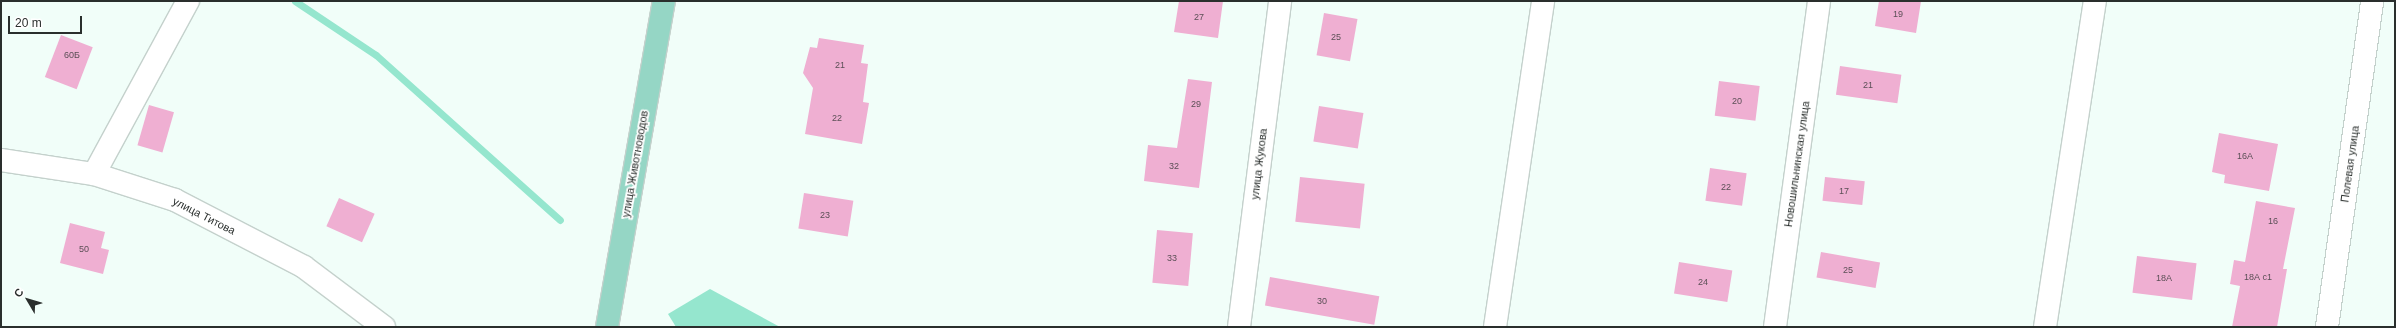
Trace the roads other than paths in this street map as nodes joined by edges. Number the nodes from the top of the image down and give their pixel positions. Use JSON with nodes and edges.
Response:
{"nodes":[{"id":1,"x":188,"y":1,"type":"edge"},
{"id":2,"x":664,"y":1,"type":"edge"},
{"id":3,"x":1280,"y":1,"type":"edge"},
{"id":4,"x":1543,"y":1,"type":"edge"},
{"id":5,"x":1819,"y":1,"type":"edge"},
{"id":6,"x":2095,"y":1,"type":"edge"},
{"id":7,"x":2372,"y":1,"type":"edge"},
{"id":8,"x":1,"y":160,"type":"edge"},
{"id":9,"x":94,"y":174,"type":"junction"},
{"id":10,"x":384,"y":327,"type":"edge"},
{"id":11,"x":607,"y":327,"type":"edge"},
{"id":12,"x":1239,"y":327,"type":"edge"},
{"id":13,"x":1495,"y":327,"type":"edge"},
{"id":14,"x":1775,"y":327,"type":"edge"},
{"id":15,"x":2045,"y":327,"type":"edge"},
{"id":16,"x":2327,"y":327,"type":"edge"}],
"edges":[{"from":1,"to":9,"type":"street"},
{"from":2,"to":11,"type":"main road","name":"улица Животноводов"},
{"from":3,"to":12,"type":"street","name":"улица Жукова"},
{"from":4,"to":13,"type":"street"},
{"from":5,"to":14,"type":"street","name":"Новошильнинская улица"},
{"from":6,"to":15,"type":"street"},
{"from":7,"to":16,"type":"street","name":"Полевая улица"},
{"from":8,"to":9,"type":"street","name":"улица Титова"},
{"from":9,"to":10,"type":"street","name":"улица Титова"}]}
